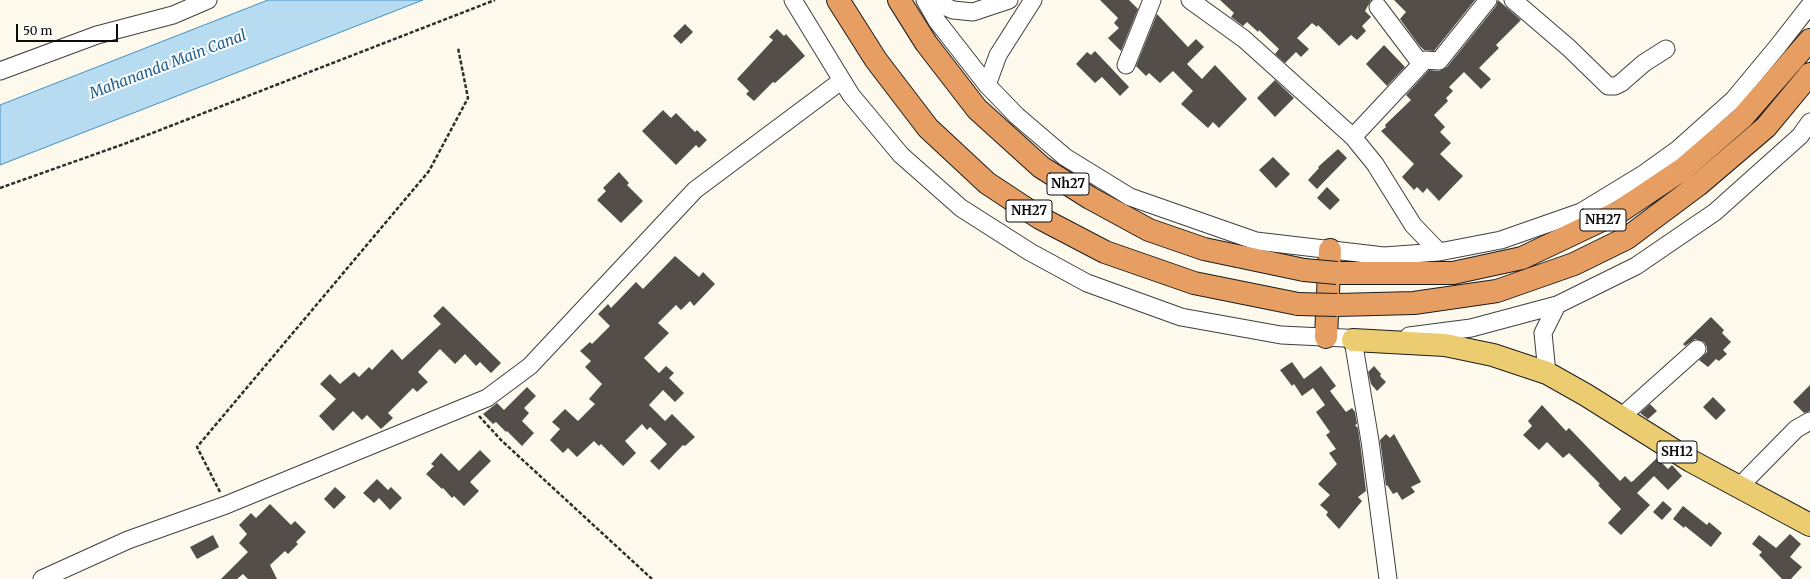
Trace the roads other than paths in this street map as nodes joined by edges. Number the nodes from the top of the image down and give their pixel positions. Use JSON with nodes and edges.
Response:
{"nodes":[{"id":1,"x":208,"y":0,"type":"edge"},
{"id":2,"x":793,"y":0,"type":"edge"},
{"id":3,"x":838,"y":0,"type":"edge"},
{"id":4,"x":899,"y":0,"type":"edge"},
{"id":5,"x":924,"y":0,"type":"edge"},
{"id":6,"x":930,"y":0,"type":"edge"},
{"id":7,"x":1009,"y":0,"type":"edge"},
{"id":8,"x":1033,"y":0,"type":"edge"},
{"id":9,"x":1152,"y":0,"type":"edge"},
{"id":10,"x":1190,"y":0,"type":"edge"},
{"id":11,"x":1488,"y":0,"type":"edge"},
{"id":12,"x":1513,"y":0,"type":"edge"},
{"id":13,"x":1810,"y":5,"type":"edge"},
{"id":14,"x":1378,"y":7,"type":"dead end"},
{"id":15,"x":1810,"y":40,"type":"edge"},
{"id":16,"x":1666,"y":49,"type":"dead end"},
{"id":17,"x":1421,"y":64,"type":"junction"},
{"id":18,"x":1126,"y":65,"type":"dead end"},
{"id":19,"x":0,"y":71,"type":"edge"},
{"id":20,"x":1810,"y":74,"type":"edge"},
{"id":21,"x":840,"y":81,"type":"junction"},
{"id":22,"x":987,"y":85,"type":"junction"},
{"id":23,"x":1810,"y":122,"type":"edge"},
{"id":24,"x":1353,"y":137,"type":"junction"},
{"id":25,"x":1330,"y":250,"type":"junction"},
{"id":26,"x":1439,"y":252,"type":"junction"},
{"id":27,"x":1337,"y":273,"type":"joint"},
{"id":28,"x":1556,"y":305,"type":"junction"},
{"id":29,"x":1326,"y":337,"type":"junction"},
{"id":30,"x":1353,"y":340,"type":"junction"},
{"id":31,"x":1697,"y":349,"type":"dead end"},
{"id":32,"x":1547,"y":373,"type":"junction"},
{"id":33,"x":1621,"y":417,"type":"junction"},
{"id":34,"x":1810,"y":421,"type":"edge"},
{"id":35,"x":1739,"y":487,"type":"junction"},
{"id":36,"x":1810,"y":525,"type":"edge"},
{"id":37,"x":42,"y":579,"type":"edge"},
{"id":38,"x":1388,"y":579,"type":"edge"}],
"edges":[{"from":1,"to":19,"type":"street"},
{"from":2,"to":21,"type":"street"},
{"from":3,"to":20,"type":"highway","number":"NH27","bridge":true},
{"from":4,"to":27,"type":"highway","number":"Nh27","bridge":true},
{"from":5,"to":22,"type":"street"},
{"from":6,"to":7,"type":"street"},
{"from":8,"to":22,"type":"street"},
{"from":9,"to":18,"type":"street"},
{"from":10,"to":24,"type":"street"},
{"from":11,"to":17,"type":"street"},
{"from":12,"to":16,"type":"street"},
{"from":13,"to":26,"type":"street"},
{"from":14,"to":17,"type":"street"},
{"from":15,"to":27,"type":"highway","number":"NH27"},
{"from":17,"to":24,"type":"street"},
{"from":21,"to":29,"type":"street"},
{"from":21,"to":37,"type":"street"},
{"from":22,"to":25,"type":"street"},
{"from":23,"to":28,"type":"street"},
{"from":24,"to":26,"type":"street"},
{"from":25,"to":26,"type":"street"},
{"from":25,"to":29,"type":"highway"},
{"from":28,"to":30,"type":"street"},
{"from":28,"to":32,"type":"street"},
{"from":29,"to":30,"type":"street"},
{"from":30,"to":32,"type":"main road"},
{"from":30,"to":38,"type":"street"},
{"from":31,"to":33,"type":"street"},
{"from":32,"to":33,"type":"main road","number":"SH12"},
{"from":33,"to":35,"type":"main road","number":"SH12"},
{"from":34,"to":35,"type":"street"},
{"from":35,"to":36,"type":"main road","number":"SH12"}]}
